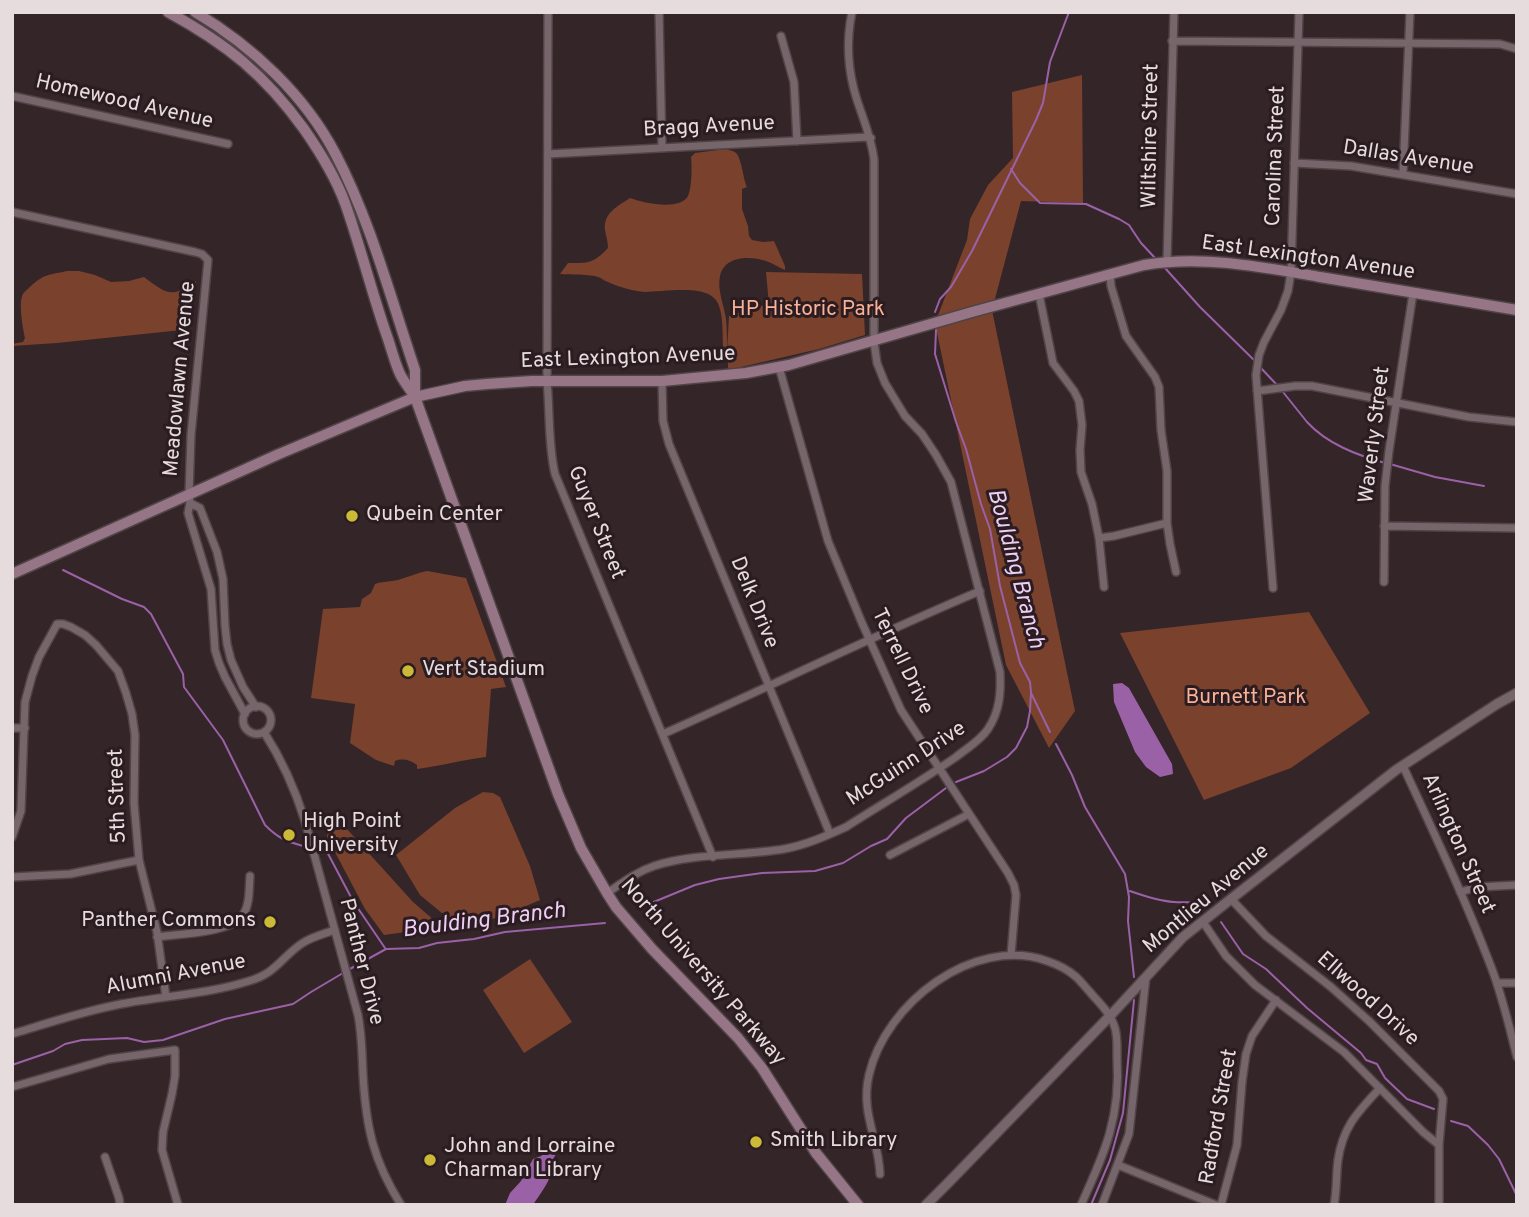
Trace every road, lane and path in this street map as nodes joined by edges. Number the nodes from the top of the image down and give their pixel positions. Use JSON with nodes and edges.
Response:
{"nodes":[{"id":1,"x":170,"y":12,"type":"edge"},
{"id":2,"x":195,"y":12,"type":"edge"},
{"id":3,"x":548,"y":12,"type":"edge"},
{"id":4,"x":659,"y":12,"type":"edge"},
{"id":5,"x":852,"y":12,"type":"edge"},
{"id":6,"x":1174,"y":12,"type":"edge"},
{"id":7,"x":1299,"y":12,"type":"edge"},
{"id":8,"x":1410,"y":12,"type":"edge"},
{"id":9,"x":781,"y":36,"type":"dead end"},
{"id":10,"x":1172,"y":41,"type":"junction"},
{"id":11,"x":1298,"y":41,"type":"junction"},
{"id":12,"x":1409,"y":43,"type":"junction"},
{"id":13,"x":1517,"y":48,"type":"edge"},
{"id":14,"x":255,"y":54,"type":"junction"},
{"id":15,"x":254,"y":70,"type":"junction"},
{"id":16,"x":294,"y":95,"type":"junction"},
{"id":17,"x":12,"y":96,"type":"edge"},
{"id":18,"x":871,"y":138,"type":"junction"},
{"id":19,"x":797,"y":141,"type":"junction"},
{"id":20,"x":228,"y":145,"type":"dead end"},
{"id":21,"x":662,"y":148,"type":"junction"},
{"id":22,"x":548,"y":154,"type":"junction"},
{"id":23,"x":1294,"y":163,"type":"junction"},
{"id":24,"x":1404,"y":174,"type":"junction"},
{"id":25,"x":1517,"y":194,"type":"edge"},
{"id":26,"x":12,"y":212,"type":"edge"},
{"id":27,"x":1167,"y":261,"type":"junction"},
{"id":28,"x":1291,"y":272,"type":"junction"},
{"id":29,"x":1110,"y":274,"type":"junction"},
{"id":30,"x":1413,"y":293,"type":"junction"},
{"id":31,"x":1039,"y":294,"type":"junction"},
{"id":32,"x":1517,"y":310,"type":"edge"},
{"id":33,"x":874,"y":342,"type":"junction"},
{"id":34,"x":779,"y":367,"type":"junction"},
{"id":35,"x":547,"y":381,"type":"junction"},
{"id":36,"x":662,"y":381,"type":"junction"},
{"id":37,"x":1257,"y":391,"type":"junction"},
{"id":38,"x":415,"y":397,"type":"junction"},
{"id":39,"x":1396,"y":403,"type":"junction"},
{"id":40,"x":1517,"y":422,"type":"edge"},
{"id":41,"x":190,"y":499,"type":"junction"},
{"id":42,"x":1167,"y":523,"type":"junction"},
{"id":43,"x":1384,"y":526,"type":"junction"},
{"id":44,"x":1516,"y":527,"type":"edge"},
{"id":45,"x":1099,"y":538,"type":"junction"},
{"id":46,"x":1176,"y":572,"type":"dead end"},
{"id":47,"x":12,"y":574,"type":"edge"},
{"id":48,"x":1384,"y":582,"type":"dead end"},
{"id":49,"x":1104,"y":587,"type":"dead end"},
{"id":50,"x":1273,"y":588,"type":"dead end"},
{"id":51,"x":980,"y":591,"type":"junction"},
{"id":52,"x":869,"y":640,"type":"junction"},
{"id":53,"x":768,"y":687,"type":"junction"},
{"id":54,"x":1517,"y":693,"type":"edge"},
{"id":55,"x":256,"y":707,"type":"junction"},
{"id":56,"x":245,"y":714,"type":"junction"},
{"id":57,"x":12,"y":728,"type":"edge"},
{"id":58,"x":25,"y":728,"type":"junction"},
{"id":59,"x":264,"y":732,"type":"junction"},
{"id":60,"x":663,"y":734,"type":"junction"},
{"id":61,"x":1403,"y":766,"type":"junction"},
{"id":62,"x":939,"y":769,"type":"junction"},
{"id":63,"x":969,"y":814,"type":"junction"},
{"id":64,"x":830,"y":834,"type":"junction"},
{"id":65,"x":12,"y":837,"type":"edge"},
{"id":66,"x":890,"y":855,"type":"dead end"},
{"id":67,"x":713,"y":856,"type":"junction"},
{"id":68,"x":139,"y":860,"type":"junction"},
{"id":69,"x":250,"y":876,"type":"dead end"},
{"id":70,"x":12,"y":877,"type":"edge"},
{"id":71,"x":1517,"y":886,"type":"edge"},
{"id":72,"x":1460,"y":892,"type":"junction"},
{"id":73,"x":607,"y":893,"type":"junction"},
{"id":74,"x":1231,"y":899,"type":"junction"},
{"id":75,"x":1203,"y":922,"type":"junction"},
{"id":76,"x":335,"y":930,"type":"junction"},
{"id":77,"x":157,"y":937,"type":"junction"},
{"id":78,"x":1011,"y":955,"type":"junction"},
{"id":79,"x":1146,"y":976,"type":"junction"},
{"id":80,"x":1497,"y":983,"type":"junction"},
{"id":81,"x":1517,"y":984,"type":"edge"},
{"id":82,"x":166,"y":997,"type":"junction"},
{"id":83,"x":1276,"y":1000,"type":"junction"},
{"id":84,"x":1110,"y":1016,"type":"junction"},
{"id":85,"x":12,"y":1034,"type":"edge"},
{"id":86,"x":1517,"y":1057,"type":"edge"},
{"id":87,"x":12,"y":1087,"type":"edge"},
{"id":88,"x":1380,"y":1087,"type":"junction"},
{"id":89,"x":1439,"y":1145,"type":"junction"},
{"id":90,"x":105,"y":1157,"type":"dead end"},
{"id":91,"x":1118,"y":1165,"type":"junction"},
{"id":92,"x":880,"y":1174,"type":"dead end"},
{"id":93,"x":120,"y":1205,"type":"edge"},
{"id":94,"x":178,"y":1205,"type":"edge"},
{"id":95,"x":401,"y":1205,"type":"edge"},
{"id":96,"x":858,"y":1205,"type":"edge"},
{"id":97,"x":926,"y":1205,"type":"edge"},
{"id":98,"x":1081,"y":1205,"type":"edge"},
{"id":99,"x":1102,"y":1205,"type":"edge"},
{"id":100,"x":1216,"y":1205,"type":"edge"},
{"id":101,"x":1221,"y":1205,"type":"edge"},
{"id":102,"x":1334,"y":1205,"type":"edge"},
{"id":103,"x":1439,"y":1205,"type":"edge"}],
"edges":[{"from":1,"to":14,"type":"main road"},
{"from":1,"to":15,"type":"main road"},
{"from":2,"to":14,"type":"main road"},
{"from":3,"to":22,"type":"street","name":"Guyer Street"},
{"from":4,"to":21,"type":"street"},
{"from":5,"to":18,"type":"street","name":"McGuinn Drive"},
{"from":6,"to":10,"type":"street","name":"Wiltshire Street"},
{"from":7,"to":11,"type":"street","name":"Carolina Street"},
{"from":8,"to":12,"type":"street"},
{"from":9,"to":19,"type":"street"},
{"from":10,"to":11,"type":"street"},
{"from":10,"to":27,"type":"street","name":"Wiltshire Street"},
{"from":11,"to":12,"type":"street"},
{"from":11,"to":23,"type":"street","name":"Carolina Street"},
{"from":12,"to":13,"type":"street"},
{"from":12,"to":24,"type":"street"},
{"from":14,"to":16,"type":"main road"},
{"from":15,"to":16,"type":"main road"},
{"from":15,"to":38,"type":"main road","name":"North University Parkway"},
{"from":16,"to":38,"type":"main road","name":"North University Parkway"},
{"from":17,"to":20,"type":"street","name":"Homewood Avenue"},
{"from":18,"to":19,"type":"street","name":"Bragg Avenue"},
{"from":18,"to":33,"type":"street","name":"McGuinn Drive"},
{"from":19,"to":21,"type":"street","name":"Bragg Avenue"},
{"from":21,"to":22,"type":"street","name":"Bragg Avenue"},
{"from":22,"to":35,"type":"street","name":"Guyer Street"},
{"from":23,"to":24,"type":"street","name":"Dallas Avenue"},
{"from":23,"to":28,"type":"street","name":"Carolina Street"},
{"from":24,"to":25,"type":"street","name":"Dallas Avenue"},
{"from":26,"to":41,"type":"street","name":"Meadowlawn Avenue"},
{"from":27,"to":28,"type":"main road","name":"East Lexington Avenue"},
{"from":27,"to":29,"type":"main road","name":"East Lexington Avenue"},
{"from":28,"to":30,"type":"main road","name":"East Lexington Avenue"},
{"from":28,"to":37,"type":"street","name":"Carolina Street"},
{"from":29,"to":31,"type":"main road","name":"East Lexington Avenue"},
{"from":29,"to":42,"type":"street"},
{"from":30,"to":32,"type":"main road","name":"East Lexington Avenue"},
{"from":30,"to":39,"type":"street","name":"Waverly Street"},
{"from":31,"to":33,"type":"main road","name":"East Lexington Avenue"},
{"from":31,"to":45,"type":"street"},
{"from":33,"to":34,"type":"main road","name":"East Lexington Avenue"},
{"from":33,"to":51,"type":"street","name":"McGuinn Drive"},
{"from":34,"to":36,"type":"main road","name":"East Lexington Avenue"},
{"from":34,"to":52,"type":"street","name":"Terrell Drive"},
{"from":35,"to":36,"type":"main road","name":"East Lexington Avenue"},
{"from":35,"to":38,"type":"main road","name":"East Lexington Avenue"},
{"from":35,"to":60,"type":"street","name":"Guyer Street"},
{"from":36,"to":53,"type":"street","name":"Delk Drive"},
{"from":37,"to":39,"type":"street"},
{"from":37,"to":50,"type":"street","name":"Carolina Street"},
{"from":38,"to":41,"type":"main road","name":"East Lexington Avenue"},
{"from":38,"to":73,"type":"main road","name":"North University Parkway"},
{"from":39,"to":40,"type":"street"},
{"from":39,"to":43,"type":"street","name":"Waverly Street"},
{"from":41,"to":47,"type":"main road","name":"East Lexington Avenue"},
{"from":41,"to":55,"type":"street"},
{"from":41,"to":56,"type":"street"},
{"from":42,"to":45,"type":"street"},
{"from":42,"to":46,"type":"street"},
{"from":43,"to":44,"type":"street"},
{"from":43,"to":48,"type":"street","name":"Waverly Street"},
{"from":45,"to":49,"type":"street"},
{"from":51,"to":52,"type":"street"},
{"from":51,"to":62,"type":"street","name":"McGuinn Drive"},
{"from":52,"to":53,"type":"street"},
{"from":52,"to":62,"type":"street","name":"Terrell Drive"},
{"from":53,"to":60,"type":"street"},
{"from":53,"to":64,"type":"street","name":"Delk Drive"},
{"from":54,"to":61,"type":"street","name":"Montlieu Avenue"},
{"from":55,"to":56,"type":"street"},
{"from":55,"to":59,"type":"street"},
{"from":56,"to":59,"type":"street"},
{"from":57,"to":58,"type":"street"},
{"from":58,"to":65,"type":"street"},
{"from":58,"to":68,"type":"street","name":"5th Street"},
{"from":59,"to":76,"type":"street","name":"Panther Drive"},
{"from":60,"to":67,"type":"street","name":"Guyer Street"},
{"from":61,"to":72,"type":"street","name":"Arlington Street"},
{"from":61,"to":74,"type":"street","name":"Montlieu Avenue"},
{"from":62,"to":63,"type":"street","name":"Terrell Drive"},
{"from":62,"to":64,"type":"street","name":"McGuinn Drive"},
{"from":63,"to":66,"type":"street"},
{"from":63,"to":78,"type":"street","name":"Terrell Drive"},
{"from":64,"to":67,"type":"street","name":"McGuinn Drive"},
{"from":67,"to":73,"type":"street","name":"McGuinn Drive"},
{"from":68,"to":70,"type":"street"},
{"from":68,"to":77,"type":"street","name":"5th Street"},
{"from":69,"to":77,"type":"street"},
{"from":71,"to":72,"type":"street"},
{"from":72,"to":80,"type":"street","name":"Arlington Street"},
{"from":73,"to":96,"type":"main road","name":"North University Parkway"},
{"from":74,"to":75,"type":"street","name":"Montlieu Avenue"},
{"from":74,"to":89,"type":"street","name":"Ellwood Drive"},
{"from":75,"to":79,"type":"street","name":"Montlieu Avenue"},
{"from":75,"to":83,"type":"street"},
{"from":76,"to":82,"type":"street","name":"Alumni Avenue"},
{"from":76,"to":95,"type":"street","name":"Panther Drive"},
{"from":77,"to":82,"type":"street","name":"5th Street"},
{"from":78,"to":84,"type":"street"},
{"from":78,"to":92,"type":"street"},
{"from":79,"to":84,"type":"street","name":"Montlieu Avenue"},
{"from":79,"to":91,"type":"street"},
{"from":80,"to":81,"type":"street"},
{"from":80,"to":86,"type":"street","name":"Arlington Street"},
{"from":82,"to":85,"type":"street","name":"Alumni Avenue"},
{"from":83,"to":88,"type":"street"},
{"from":83,"to":101,"type":"street","name":"Radford Street"},
{"from":84,"to":97,"type":"street","name":"Montlieu Avenue"},
{"from":84,"to":98,"type":"street"},
{"from":87,"to":94,"type":"street"},
{"from":88,"to":89,"type":"street"},
{"from":88,"to":102,"type":"street"},
{"from":89,"to":103,"type":"street","name":"Ellwood Drive"},
{"from":90,"to":93,"type":"street"},
{"from":91,"to":99,"type":"street"},
{"from":91,"to":100,"type":"street"}]}
